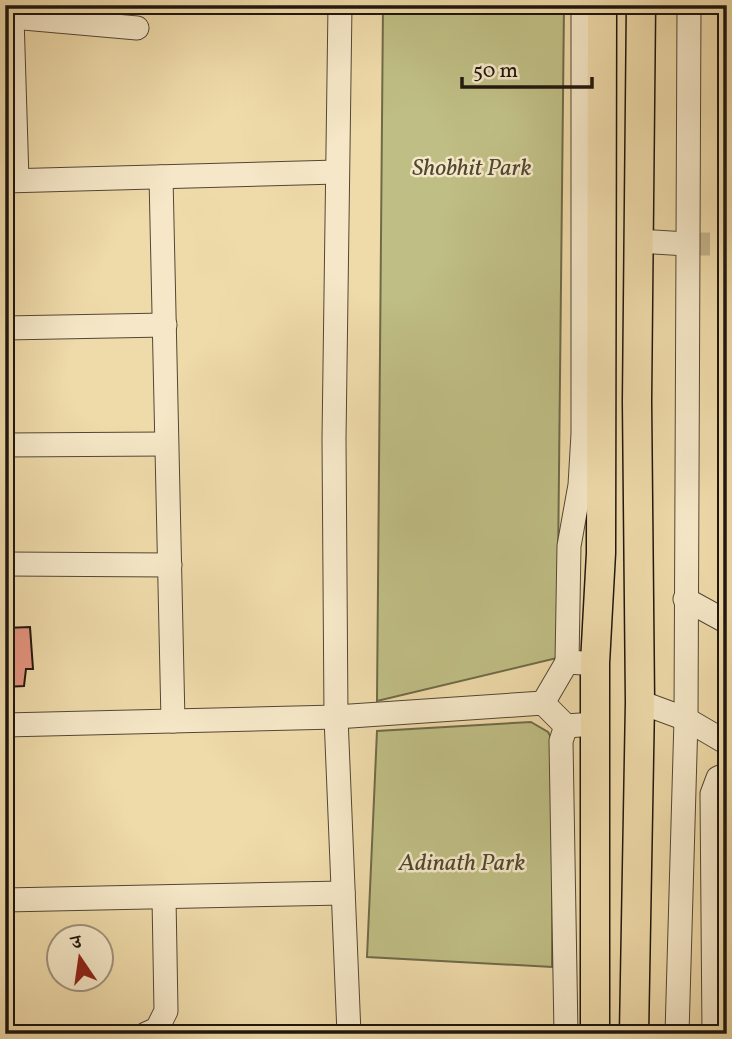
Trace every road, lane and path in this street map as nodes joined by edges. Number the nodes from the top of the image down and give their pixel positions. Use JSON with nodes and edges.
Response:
{"nodes":[{"id":1,"x":340,"y":5,"type":"edge"},
{"id":2,"x":583,"y":5,"type":"edge"},
{"id":3,"x":602,"y":5,"type":"edge"},
{"id":4,"x":641,"y":5,"type":"edge"},
{"id":5,"x":689,"y":5,"type":"edge"},
{"id":6,"x":136,"y":28,"type":"dead end"},
{"id":7,"x":337,"y":172,"type":"junction"},
{"id":8,"x":161,"y":177,"type":"junction"},
{"id":9,"x":11,"y":180,"type":"edge"},
{"id":10,"x":638,"y":241,"type":"junction"},
{"id":11,"x":687,"y":244,"type":"junction"},
{"id":12,"x":165,"y":325,"type":"junction"},
{"id":13,"x":5,"y":328,"type":"edge"},
{"id":14,"x":5,"y":444,"type":"edge"},
{"id":15,"x":166,"y":444,"type":"junction"},
{"id":16,"x":589,"y":507,"type":"junction"},
{"id":17,"x":5,"y":564,"type":"edge"},
{"id":18,"x":170,"y":565,"type":"junction"},
{"id":19,"x":685,"y":599,"type":"junction"},
{"id":20,"x":727,"y":622,"type":"edge"},
{"id":21,"x":581,"y":663,"type":"junction"},
{"id":22,"x":640,"y":702,"type":"junction"},
{"id":23,"x":543,"y":703,"type":"junction"},
{"id":24,"x":336,"y":717,"type":"junction"},
{"id":25,"x":686,"y":719,"type":"junction"},
{"id":26,"x":173,"y":721,"type":"junction"},
{"id":27,"x":595,"y":724,"type":"junction"},
{"id":28,"x":5,"y":725,"type":"edge"},
{"id":29,"x":566,"y":726,"type":"junction"},
{"id":30,"x":727,"y":743,"type":"edge"},
{"id":31,"x":727,"y":774,"type":"edge"},
{"id":32,"x":343,"y":894,"type":"junction"},
{"id":33,"x":164,"y":898,"type":"junction"},
{"id":34,"x":5,"y":900,"type":"edge"},
{"id":35,"x":677,"y":1007,"type":"junction"},
{"id":36,"x":714,"y":1007,"type":"junction"},
{"id":37,"x":146,"y":1034,"type":"edge"},
{"id":38,"x":349,"y":1034,"type":"edge"},
{"id":39,"x":566,"y":1034,"type":"edge"},
{"id":40,"x":595,"y":1034,"type":"edge"},
{"id":41,"x":634,"y":1034,"type":"edge"},
{"id":42,"x":677,"y":1034,"type":"edge"},
{"id":43,"x":714,"y":1034,"type":"edge"}],
"edges":[{"from":1,"to":7,"type":"street"},
{"from":2,"to":16,"type":"street"},
{"from":3,"to":16,"type":"main road"},
{"from":4,"to":10,"type":"main road"},
{"from":5,"to":11,"type":"street"},
{"from":6,"to":9,"type":"street"},
{"from":7,"to":8,"type":"street"},
{"from":7,"to":24,"type":"street"},
{"from":8,"to":9,"type":"street"},
{"from":8,"to":12,"type":"street"},
{"from":10,"to":11,"type":"street"},
{"from":10,"to":22,"type":"main road"},
{"from":11,"to":19,"type":"street"},
{"from":12,"to":13,"type":"street"},
{"from":12,"to":15,"type":"street"},
{"from":14,"to":15,"type":"street"},
{"from":15,"to":18,"type":"street"},
{"from":16,"to":21,"type":"main road"},
{"from":16,"to":21,"type":"street"},
{"from":17,"to":18,"type":"street"},
{"from":18,"to":26,"type":"street"},
{"from":19,"to":20,"type":"street"},
{"from":19,"to":25,"type":"street"},
{"from":21,"to":23,"type":"street"},
{"from":21,"to":27,"type":"main road"},
{"from":22,"to":25,"type":"street"},
{"from":22,"to":41,"type":"main road"},
{"from":23,"to":24,"type":"street"},
{"from":23,"to":29,"type":"street"},
{"from":24,"to":26,"type":"street"},
{"from":24,"to":32,"type":"street"},
{"from":25,"to":30,"type":"street"},
{"from":25,"to":35,"type":"street"},
{"from":26,"to":28,"type":"street"},
{"from":27,"to":29,"type":"street"},
{"from":27,"to":40,"type":"main road"},
{"from":29,"to":39,"type":"street"},
{"from":31,"to":36,"type":"street"},
{"from":32,"to":33,"type":"street"},
{"from":32,"to":38,"type":"street"},
{"from":33,"to":34,"type":"street"},
{"from":33,"to":37,"type":"street"},
{"from":35,"to":36,"type":"street"},
{"from":35,"to":42,"type":"street"},
{"from":36,"to":43,"type":"street"}]}
